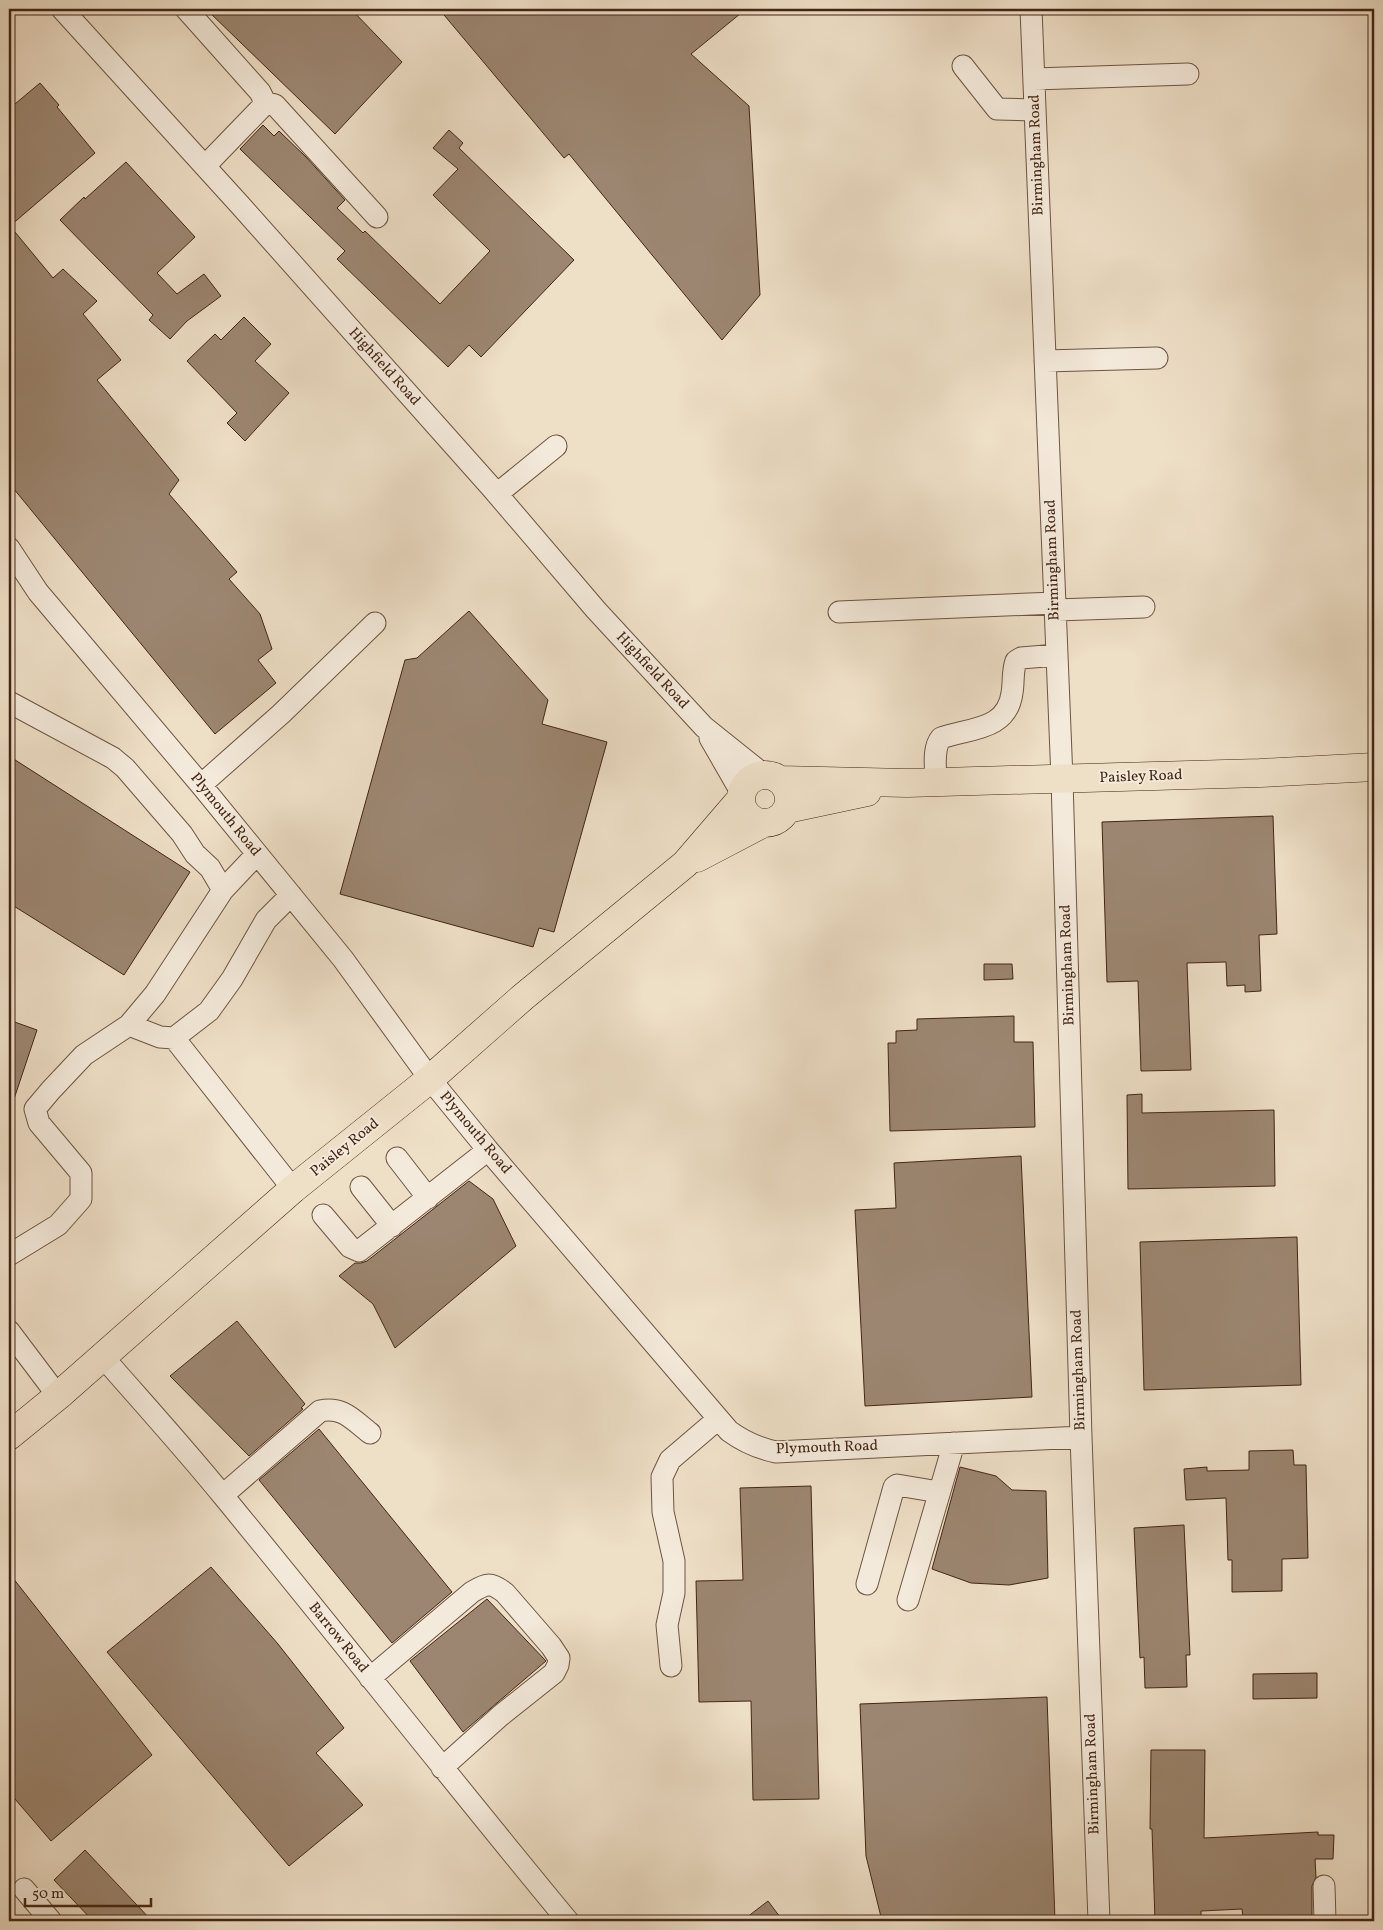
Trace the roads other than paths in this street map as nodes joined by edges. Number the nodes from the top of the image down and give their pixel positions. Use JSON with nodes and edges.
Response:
{"nodes":[{"id":1,"x":62,"y":9,"type":"edge"},
{"id":2,"x":186,"y":9,"type":"edge"},
{"id":3,"x":1031,"y":9,"type":"edge"},
{"id":4,"x":963,"y":66,"type":"dead end"},
{"id":5,"x":1188,"y":74,"type":"dead end"},
{"id":6,"x":1034,"y":79,"type":"junction"},
{"id":7,"x":265,"y":102,"type":"junction"},
{"id":8,"x":1035,"y":110,"type":"junction"},
{"id":9,"x":205,"y":166,"type":"junction"},
{"id":10,"x":377,"y":217,"type":"dead end"},
{"id":11,"x":1157,"y":358,"type":"dead end"},
{"id":12,"x":1045,"y":361,"type":"junction"},
{"id":13,"x":556,"y":446,"type":"dead end"},
{"id":14,"x":497,"y":494,"type":"junction"},
{"id":15,"x":9,"y":548,"type":"edge"},
{"id":16,"x":1055,"y":606,"type":"junction"},
{"id":17,"x":1144,"y":607,"type":"dead end"},
{"id":18,"x":839,"y":612,"type":"dead end"},
{"id":19,"x":375,"y":623,"type":"dead end"},
{"id":20,"x":1057,"y":655,"type":"junction"},
{"id":21,"x":9,"y":702,"type":"edge"},
{"id":22,"x":704,"y":728,"type":"junction"},
{"id":23,"x":1374,"y":766,"type":"edge"},
{"id":24,"x":772,"y":778,"type":"junction"},
{"id":25,"x":1062,"y":779,"type":"junction"},
{"id":26,"x":936,"y":782,"type":"junction"},
{"id":27,"x":907,"y":783,"type":"junction"},
{"id":28,"x":201,"y":784,"type":"junction"},
{"id":29,"x":741,"y":796,"type":"junction"},
{"id":30,"x":787,"y":810,"type":"junction"},
{"id":31,"x":762,"y":824,"type":"junction"},
{"id":32,"x":257,"y":854,"type":"junction"},
{"id":33,"x":685,"y":864,"type":"junction"},
{"id":34,"x":223,"y":890,"type":"junction"},
{"id":35,"x":291,"y":895,"type":"junction"},
{"id":36,"x":129,"y":1025,"type":"junction"},
{"id":37,"x":174,"y":1038,"type":"junction"},
{"id":38,"x":430,"y":1079,"type":"junction"},
{"id":39,"x":488,"y":1150,"type":"junction"},
{"id":40,"x":397,"y":1158,"type":"dead end"},
{"id":41,"x":361,"y":1187,"type":"dead end"},
{"id":42,"x":293,"y":1189,"type":"junction"},
{"id":43,"x":428,"y":1198,"type":"junction"},
{"id":44,"x":323,"y":1215,"type":"dead end"},
{"id":45,"x":392,"y":1226,"type":"junction"},
{"id":46,"x":9,"y":1255,"type":"edge"},
{"id":47,"x":9,"y":1330,"type":"edge"},
{"id":48,"x":103,"y":1357,"type":"junction"},
{"id":49,"x":58,"y":1396,"type":"junction"},
{"id":50,"x":718,"y":1419,"type":"junction"},
{"id":51,"x":370,"y":1433,"type":"dead end"},
{"id":52,"x":9,"y":1436,"type":"edge"},
{"id":53,"x":1081,"y":1437,"type":"junction"},
{"id":54,"x":954,"y":1443,"type":"junction"},
{"id":55,"x":939,"y":1492,"type":"junction"},
{"id":56,"x":223,"y":1495,"type":"junction"},
{"id":57,"x":867,"y":1584,"type":"dead end"},
{"id":58,"x":908,"y":1600,"type":"dead end"},
{"id":59,"x":671,"y":1666,"type":"dead end"},
{"id":60,"x":370,"y":1678,"type":"junction"},
{"id":61,"x":442,"y":1768,"type":"junction"},
{"id":62,"x":1324,"y":1886,"type":"dead end"},
{"id":63,"x":24,"y":1889,"type":"dead end"},
{"id":64,"x":51,"y":1921,"type":"edge"},
{"id":65,"x":568,"y":1921,"type":"edge"},
{"id":66,"x":1099,"y":1921,"type":"edge"},
{"id":67,"x":1325,"y":1921,"type":"edge"}],
"edges":[{"from":1,"to":9,"type":"street","name":"Highfield Road"},
{"from":2,"to":7,"type":"street"},
{"from":3,"to":6,"type":"street","name":"Birmingham Road"},
{"from":4,"to":8,"type":"street"},
{"from":5,"to":6,"type":"street"},
{"from":6,"to":8,"type":"street","name":"Birmingham Road"},
{"from":7,"to":9,"type":"street"},
{"from":7,"to":10,"type":"street"},
{"from":8,"to":12,"type":"street","name":"Birmingham Road"},
{"from":9,"to":14,"type":"street","name":"Highfield Road"},
{"from":11,"to":12,"type":"street"},
{"from":12,"to":16,"type":"street","name":"Birmingham Road"},
{"from":13,"to":14,"type":"street"},
{"from":14,"to":22,"type":"street","name":"Highfield Road"},
{"from":15,"to":28,"type":"street","name":"Plymouth Road"},
{"from":16,"to":17,"type":"street"},
{"from":16,"to":18,"type":"street"},
{"from":16,"to":20,"type":"street","name":"Birmingham Road"},
{"from":19,"to":28,"type":"street"},
{"from":20,"to":25,"type":"street","name":"Birmingham Road"},
{"from":20,"to":26,"type":"street"},
{"from":21,"to":34,"type":"street"},
{"from":22,"to":24,"type":"street","name":"Highfield Road"},
{"from":22,"to":29,"type":"street","name":"Highfield Road"},
{"from":23,"to":25,"type":"main road","name":"Paisley Road"},
{"from":24,"to":27,"type":"main road","name":"Paisley Road"},
{"from":24,"to":29,"type":"main road"},
{"from":24,"to":30,"type":"main road"},
{"from":25,"to":26,"type":"main road","name":"Paisley Road"},
{"from":25,"to":53,"type":"street","name":"Birmingham Road"},
{"from":26,"to":27,"type":"main road","name":"Paisley Road"},
{"from":27,"to":30,"type":"main road","name":"Paisley Road"},
{"from":28,"to":32,"type":"street","name":"Plymouth Road"},
{"from":29,"to":31,"type":"main road"},
{"from":29,"to":33,"type":"main road","name":"Paisley Road"},
{"from":30,"to":31,"type":"main road"},
{"from":31,"to":33,"type":"main road","name":"Paisley Road"},
{"from":32,"to":34,"type":"street"},
{"from":32,"to":35,"type":"street","name":"Plymouth Road"},
{"from":33,"to":38,"type":"main road","name":"Paisley Road"},
{"from":34,"to":36,"type":"street"},
{"from":35,"to":37,"type":"street"},
{"from":35,"to":38,"type":"street","name":"Plymouth Road"},
{"from":36,"to":37,"type":"street"},
{"from":36,"to":46,"type":"street"},
{"from":37,"to":42,"type":"street"},
{"from":38,"to":39,"type":"street","name":"Plymouth Road"},
{"from":38,"to":42,"type":"main road","name":"Paisley Road"},
{"from":39,"to":43,"type":"street"},
{"from":39,"to":50,"type":"street","name":"Plymouth Road"},
{"from":40,"to":43,"type":"street"},
{"from":41,"to":45,"type":"street"},
{"from":42,"to":48,"type":"main road","name":"Paisley Road"},
{"from":43,"to":45,"type":"street"},
{"from":44,"to":45,"type":"street"},
{"from":47,"to":49,"type":"street"},
{"from":48,"to":49,"type":"main road","name":"Paisley Road"},
{"from":48,"to":56,"type":"street","name":"Barrow Road"},
{"from":49,"to":52,"type":"main road","name":"Paisley Road"},
{"from":50,"to":54,"type":"street","name":"Plymouth Road"},
{"from":50,"to":59,"type":"street"},
{"from":51,"to":56,"type":"street"},
{"from":53,"to":54,"type":"street","name":"Plymouth Road"},
{"from":53,"to":66,"type":"street","name":"Birmingham Road"},
{"from":54,"to":55,"type":"street"},
{"from":55,"to":57,"type":"street"},
{"from":55,"to":58,"type":"street"},
{"from":56,"to":60,"type":"street","name":"Barrow Road"},
{"from":60,"to":61,"type":"street","name":"Barrow Road"},
{"from":60,"to":61,"type":"street"},
{"from":61,"to":65,"type":"street","name":"Barrow Road"},
{"from":62,"to":67,"type":"street"},
{"from":63,"to":64,"type":"street"}]}
